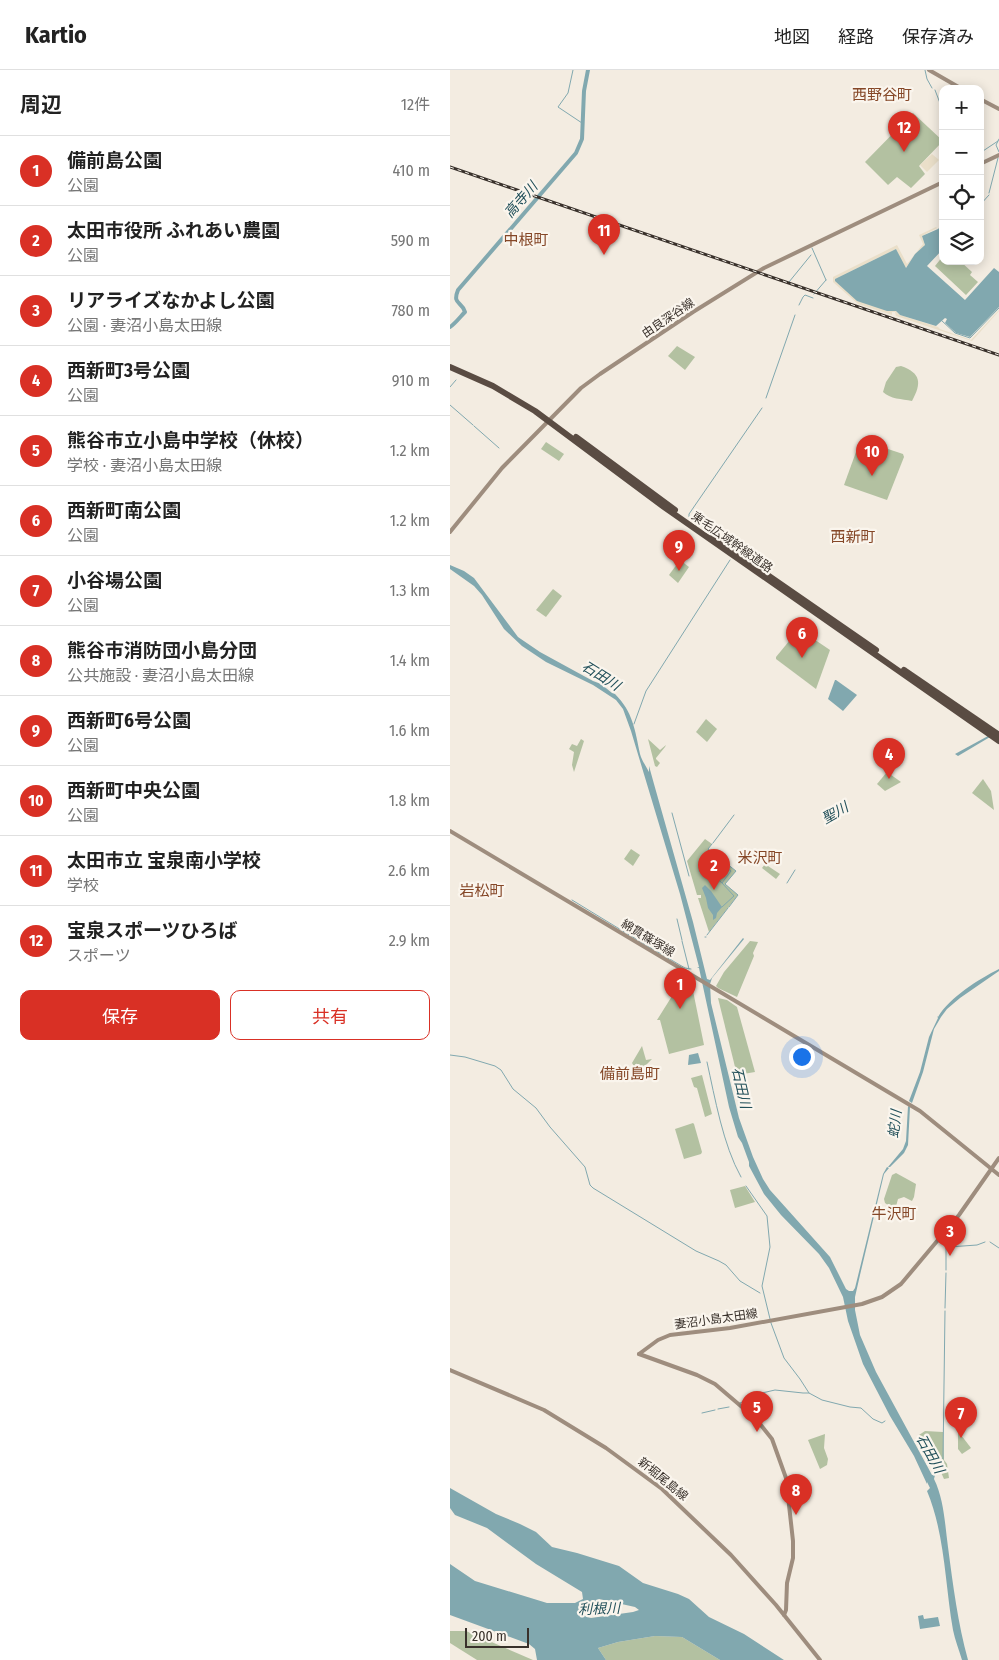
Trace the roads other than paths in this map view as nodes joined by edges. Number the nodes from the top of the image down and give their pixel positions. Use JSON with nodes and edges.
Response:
{"nodes":[{"id":1,"x":929,"y":70,"type":"edge"},
{"id":2,"x":955,"y":85,"type":"edge"},
{"id":3,"x":984,"y":101,"type":"edge"},
{"id":4,"x":999,"y":109,"type":"edge"},
{"id":5,"x":999,"y":155,"type":"edge"},
{"id":6,"x":984,"y":162,"type":"edge"},
{"id":7,"x":939,"y":184,"type":"edge"},
{"id":8,"x":450,"y":366,"type":"edge"},
{"id":9,"x":550,"y":420,"type":"junction"},
{"id":10,"x":450,"y":532,"type":"edge"},
{"id":11,"x":995,"y":735,"type":"edge"},
{"id":12,"x":450,"y":831,"type":"edge"},
{"id":13,"x":999,"y":1158,"type":"edge"},
{"id":14,"x":991,"y":1169,"type":"junction"},
{"id":15,"x":999,"y":1175,"type":"edge"},
{"id":16,"x":450,"y":1370,"type":"edge"},
{"id":17,"x":784,"y":1615,"type":"junction"},
{"id":18,"x":820,"y":1660,"type":"edge"}],
"edges":[{"from":1,"to":2,"type":"main road"},
{"from":3,"to":4,"type":"main road"},
{"from":5,"to":6,"type":"main road"},
{"from":7,"to":9,"type":"main road","name":"由良深谷線"},
{"from":8,"to":9,"type":"highway","name":"東毛広域幹線道路"},
{"from":9,"to":10,"type":"main road","name":"由良深谷線"},
{"from":9,"to":11,"type":"highway","name":"東毛広域幹線道路"},
{"from":12,"to":14,"type":"main road","name":"綿貫篠塚線"},
{"from":13,"to":14,"type":"main road"},
{"from":14,"to":15,"type":"main road","name":"綿貫篠塚線"},
{"from":14,"to":17,"type":"main road","name":"妻沼小島太田線"},
{"from":16,"to":17,"type":"main road","name":"新堀尾島線"},
{"from":17,"to":18,"type":"main road","name":"新堀尾島線"}]}
